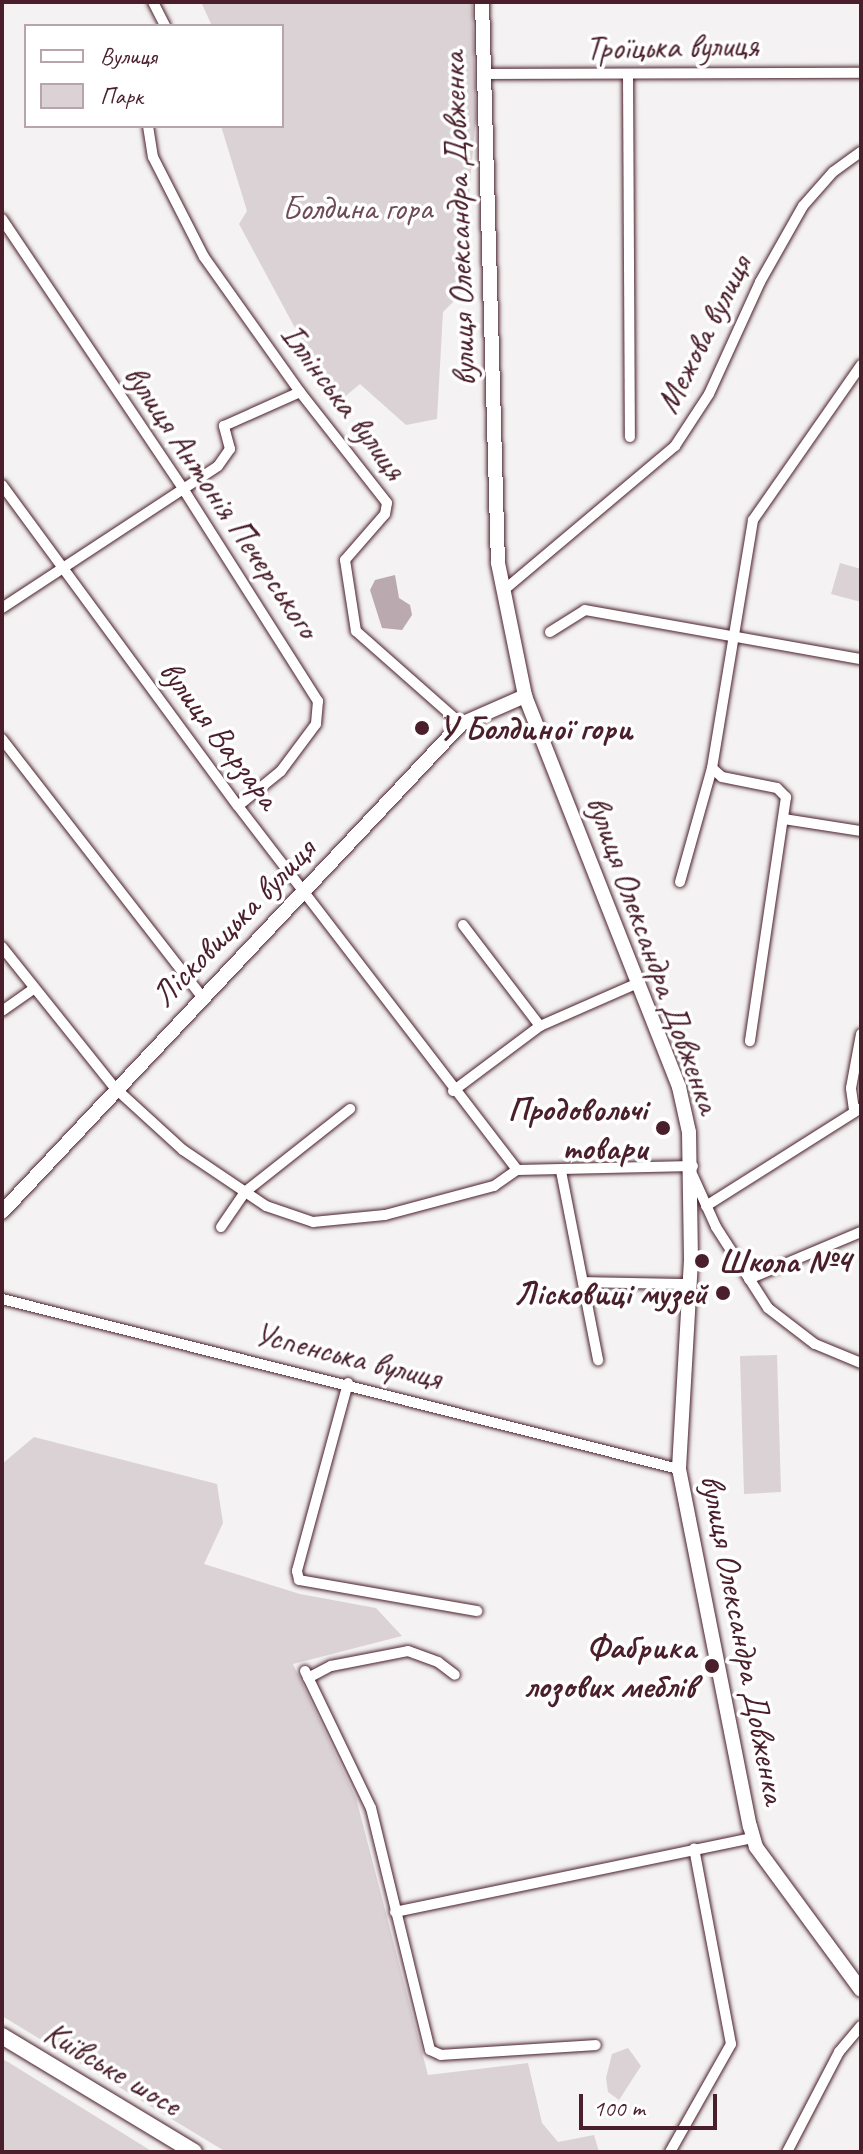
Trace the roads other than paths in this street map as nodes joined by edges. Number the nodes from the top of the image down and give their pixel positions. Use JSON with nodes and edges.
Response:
{"nodes":[{"id":1,"x":153,"y":2,"type":"edge"},
{"id":2,"x":482,"y":2,"type":"edge"},
{"id":3,"x":164,"y":24,"type":"edge"},
{"id":4,"x":861,"y":73,"type":"edge"},
{"id":5,"x":484,"y":74,"type":"junction"},
{"id":6,"x":628,"y":74,"type":"junction"},
{"id":7,"x":148,"y":128,"type":"edge"},
{"id":8,"x":861,"y":152,"type":"edge"},
{"id":9,"x":2,"y":219,"type":"edge"},
{"id":10,"x":860,"y":369,"type":"edge"},
{"id":11,"x":300,"y":392,"type":"junction"},
{"id":12,"x":630,"y":437,"type":"dead end"},
{"id":13,"x":2,"y":485,"type":"edge"},
{"id":14,"x":182,"y":487,"type":"junction"},
{"id":15,"x":62,"y":568,"type":"junction"},
{"id":16,"x":504,"y":590,"type":"junction"},
{"id":17,"x":2,"y":608,"type":"edge"},
{"id":18,"x":550,"y":632,"type":"dead end"},
{"id":19,"x":731,"y":638,"type":"junction"},
{"id":20,"x":861,"y":659,"type":"edge"},
{"id":21,"x":525,"y":696,"type":"junction"},
{"id":22,"x":461,"y":724,"type":"junction"},
{"id":23,"x":2,"y":739,"type":"edge"},
{"id":24,"x":712,"y":768,"type":"junction"},
{"id":25,"x":238,"y":806,"type":"junction"},
{"id":26,"x":784,"y":819,"type":"junction"},
{"id":27,"x":861,"y":831,"type":"edge"},
{"id":28,"x":680,"y":882,"type":"dead end"},
{"id":29,"x":304,"y":891,"type":"junction"},
{"id":30,"x":463,"y":925,"type":"dead end"},
{"id":31,"x":2,"y":947,"type":"edge"},
{"id":32,"x":638,"y":983,"type":"junction"},
{"id":33,"x":33,"y":989,"type":"junction"},
{"id":34,"x":203,"y":998,"type":"junction"},
{"id":35,"x":2,"y":1011,"type":"edge"},
{"id":36,"x":540,"y":1026,"type":"junction"},
{"id":37,"x":861,"y":1034,"type":"edge"},
{"id":38,"x":750,"y":1041,"type":"dead end"},
{"id":39,"x":115,"y":1088,"type":"junction"},
{"id":40,"x":453,"y":1091,"type":"junction"},
{"id":41,"x":350,"y":1109,"type":"dead end"},
{"id":42,"x":857,"y":1109,"type":"edge"},
{"id":43,"x":517,"y":1170,"type":"junction"},
{"id":44,"x":561,"y":1171,"type":"junction"},
{"id":45,"x":693,"y":1171,"type":"junction"},
{"id":46,"x":245,"y":1192,"type":"junction"},
{"id":47,"x":706,"y":1206,"type":"junction"},
{"id":48,"x":2,"y":1212,"type":"edge"},
{"id":49,"x":221,"y":1227,"type":"dead end"},
{"id":50,"x":861,"y":1232,"type":"edge"},
{"id":51,"x":749,"y":1279,"type":"junction"},
{"id":52,"x":583,"y":1282,"type":"junction"},
{"id":53,"x":690,"y":1284,"type":"junction"},
{"id":54,"x":2,"y":1299,"type":"edge"},
{"id":55,"x":598,"y":1360,"type":"dead end"},
{"id":56,"x":861,"y":1363,"type":"edge"},
{"id":57,"x":348,"y":1383,"type":"junction"},
{"id":58,"x":679,"y":1469,"type":"junction"},
{"id":59,"x":477,"y":1611,"type":"dead end"},
{"id":60,"x":455,"y":1675,"type":"dead end"},
{"id":61,"x":753,"y":1838,"type":"junction"},
{"id":62,"x":694,"y":1848,"type":"junction"},
{"id":63,"x":395,"y":1912,"type":"junction"},
{"id":64,"x":861,"y":1990,"type":"edge"},
{"id":65,"x":861,"y":2026,"type":"edge"},
{"id":66,"x":2,"y":2036,"type":"edge"},
{"id":67,"x":596,"y":2045,"type":"dead end"},
{"id":68,"x":194,"y":2152,"type":"edge"},
{"id":69,"x":670,"y":2152,"type":"edge"},
{"id":70,"x":787,"y":2152,"type":"edge"}],
"edges":[{"from":1,"to":3,"type":"street"},
{"from":2,"to":5,"type":"main road","name":"вулиця Олександра Довженка"},
{"from":4,"to":6,"type":"street","name":"Троїцька вулиця"},
{"from":5,"to":6,"type":"street","name":"Троїцька вулиця"},
{"from":5,"to":16,"type":"main road","name":"вулиця Олександра Довженка"},
{"from":6,"to":12,"type":"street"},
{"from":7,"to":11,"type":"street","name":"Іллінська вулиця"},
{"from":8,"to":16,"type":"street","name":"Межова вулиця"},
{"from":9,"to":14,"type":"street","name":"вулиця Антонія Печерського"},
{"from":10,"to":19,"type":"street"},
{"from":11,"to":14,"type":"street"},
{"from":11,"to":22,"type":"street","name":"Іллінська вулиця"},
{"from":13,"to":15,"type":"street","name":"вулиця Варзара"},
{"from":14,"to":15,"type":"street"},
{"from":14,"to":25,"type":"street","name":"вулиця Антонія Печерського"},
{"from":15,"to":17,"type":"street"},
{"from":15,"to":25,"type":"street","name":"вулиця Варзара"},
{"from":16,"to":21,"type":"main road","name":"вулиця Олександра Довженка"},
{"from":18,"to":19,"type":"street"},
{"from":19,"to":20,"type":"street"},
{"from":19,"to":24,"type":"street"},
{"from":21,"to":22,"type":"main road","name":"Лісковицька вулиця"},
{"from":21,"to":32,"type":"main road","name":"вулиця Олександра Довженка"},
{"from":22,"to":29,"type":"main road","name":"Лісковицька вулиця"},
{"from":23,"to":34,"type":"street"},
{"from":24,"to":26,"type":"street"},
{"from":24,"to":28,"type":"street"},
{"from":25,"to":29,"type":"street","name":"вулиця Варзара"},
{"from":26,"to":27,"type":"street"},
{"from":26,"to":38,"type":"street"},
{"from":29,"to":34,"type":"main road","name":"Лісковицька вулиця"},
{"from":29,"to":40,"type":"street","name":"вулиця Варзара"},
{"from":30,"to":36,"type":"street"},
{"from":31,"to":33,"type":"street"},
{"from":32,"to":36,"type":"street"},
{"from":32,"to":45,"type":"main road","name":"вулиця Олександра Довженка"},
{"from":33,"to":35,"type":"street"},
{"from":33,"to":39,"type":"street"},
{"from":34,"to":39,"type":"main road","name":"Лісковицька вулиця"},
{"from":36,"to":40,"type":"street"},
{"from":37,"to":42,"type":"street"},
{"from":39,"to":46,"type":"street"},
{"from":39,"to":48,"type":"main road","name":"Лісковицька вулиця"},
{"from":40,"to":43,"type":"street","name":"вулиця Варзара"},
{"from":41,"to":46,"type":"street"},
{"from":42,"to":47,"type":"street"},
{"from":43,"to":44,"type":"street"},
{"from":43,"to":46,"type":"street"},
{"from":44,"to":45,"type":"street"},
{"from":44,"to":52,"type":"street"},
{"from":45,"to":47,"type":"street"},
{"from":45,"to":53,"type":"main road","name":"вулиця Олександра Довженка"},
{"from":46,"to":49,"type":"street"},
{"from":47,"to":51,"type":"street"},
{"from":50,"to":51,"type":"street"},
{"from":51,"to":56,"type":"street"},
{"from":52,"to":53,"type":"street"},
{"from":52,"to":55,"type":"street"},
{"from":53,"to":58,"type":"main road","name":"вулиця Олександра Довженка"},
{"from":54,"to":57,"type":"street","name":"Успенська вулиця"},
{"from":57,"to":58,"type":"street","name":"Успенська вулиця"},
{"from":57,"to":59,"type":"street"},
{"from":58,"to":61,"type":"main road","name":"вулиця Олександра Довженка"},
{"from":60,"to":63,"type":"street"},
{"from":61,"to":62,"type":"street"},
{"from":61,"to":64,"type":"main road","name":"вулиця Олександра Довженка"},
{"from":62,"to":63,"type":"street"},
{"from":62,"to":69,"type":"street"},
{"from":63,"to":67,"type":"street"},
{"from":65,"to":70,"type":"street"},
{"from":66,"to":68,"type":"main road","name":"Київське шосе"}]}
